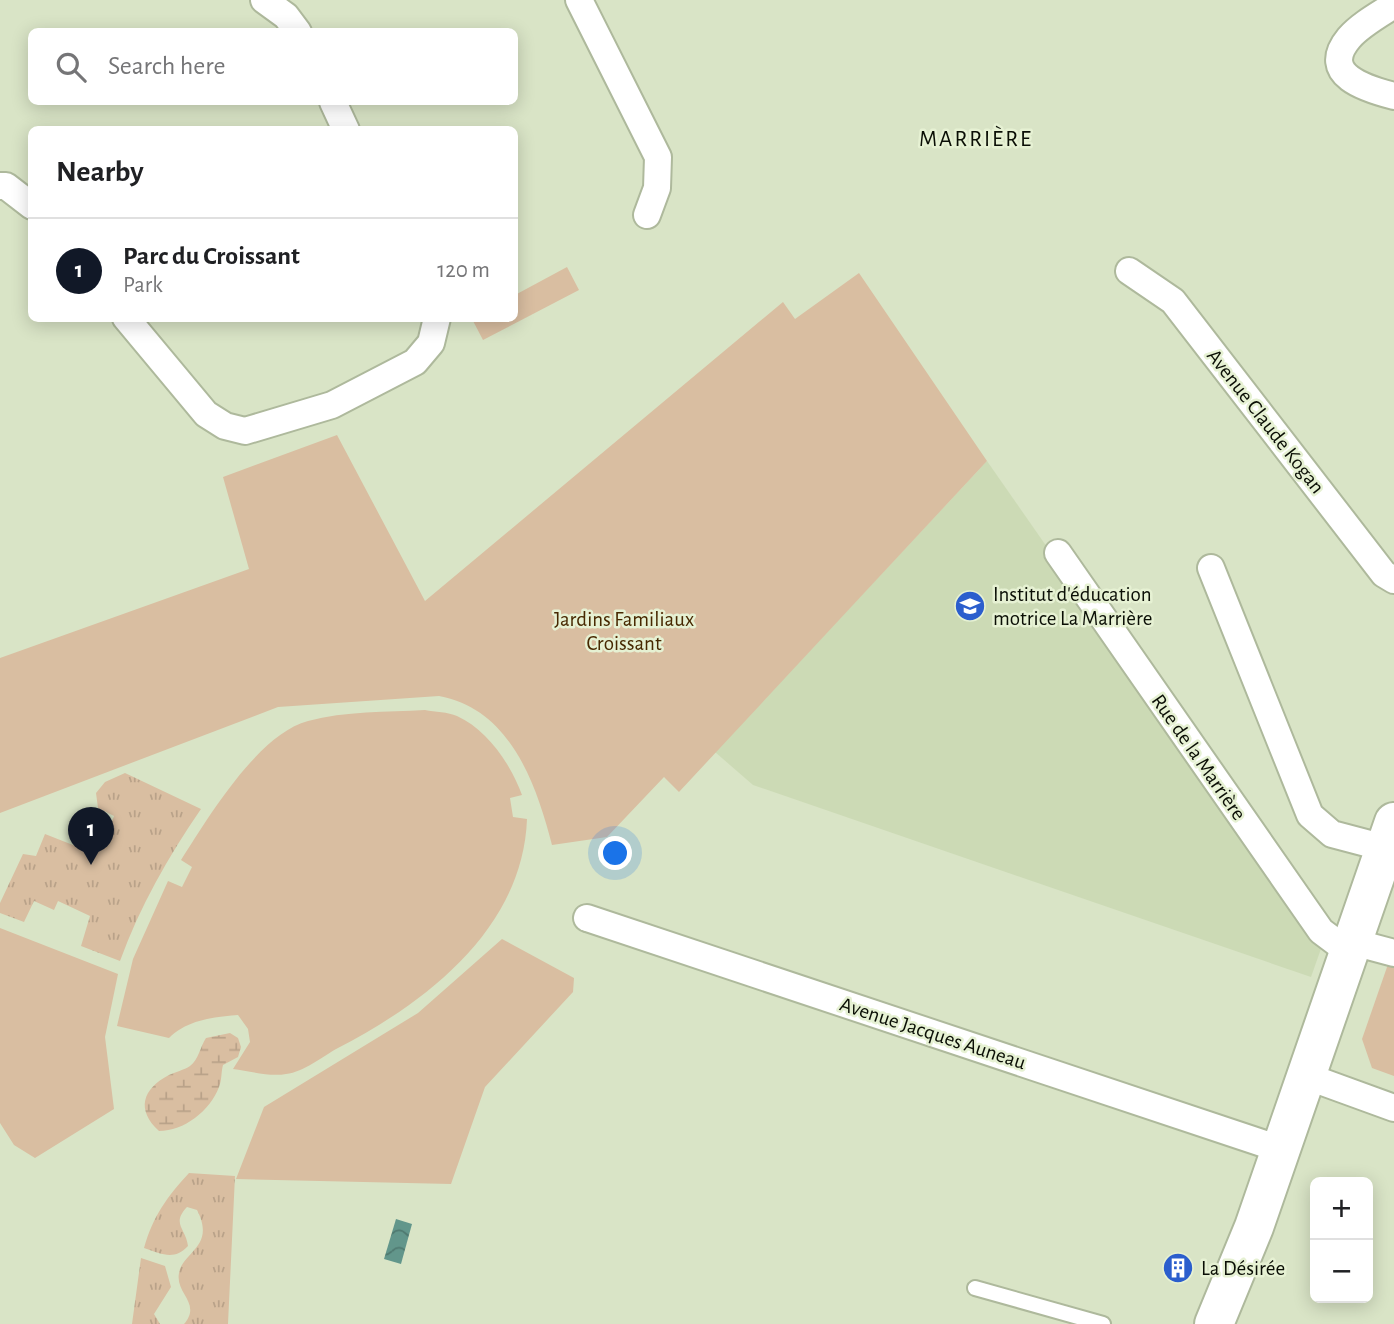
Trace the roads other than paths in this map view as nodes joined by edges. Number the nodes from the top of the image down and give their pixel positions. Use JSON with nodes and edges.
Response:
{"nodes":[{"id":1,"x":264,"y":0,"type":"edge"},
{"id":2,"x":579,"y":0,"type":"edge"},
{"id":3,"x":1394,"y":5,"type":"edge"},
{"id":4,"x":295,"y":28,"type":"edge"},
{"id":5,"x":1394,"y":94,"type":"edge"},
{"id":6,"x":334,"y":105,"type":"edge"},
{"id":7,"x":344,"y":126,"type":"edge"},
{"id":8,"x":0,"y":186,"type":"edge"},
{"id":9,"x":28,"y":203,"type":"edge"},
{"id":10,"x":647,"y":215,"type":"dead end"},
{"id":11,"x":1129,"y":271,"type":"dead end"},
{"id":12,"x":129,"y":322,"type":"edge"},
{"id":13,"x":436,"y":322,"type":"edge"},
{"id":14,"x":1058,"y":553,"type":"dead end"},
{"id":15,"x":1211,"y":568,"type":"dead end"},
{"id":16,"x":1394,"y":580,"type":"edge"},
{"id":17,"x":1390,"y":835,"type":"edge"},
{"id":18,"x":587,"y":918,"type":"dead end"},
{"id":19,"x":1351,"y":947,"type":"junction"},
{"id":20,"x":1394,"y":953,"type":"edge"},
{"id":21,"x":1306,"y":1076,"type":"junction"},
{"id":22,"x":1394,"y":1108,"type":"edge"},
{"id":23,"x":1280,"y":1149,"type":"junction"},
{"id":24,"x":975,"y":1288,"type":"dead end"},
{"id":25,"x":1103,"y":1324,"type":"edge"},
{"id":26,"x":1214,"y":1324,"type":"edge"}],
"edges":[{"from":1,"to":4,"type":"street"},
{"from":2,"to":10,"type":"street"},
{"from":3,"to":5,"type":"street"},
{"from":6,"to":7,"type":"street"},
{"from":8,"to":9,"type":"street"},
{"from":11,"to":16,"type":"street","name":"Avenue Claude Kogan"},
{"from":12,"to":13,"type":"street"},
{"from":14,"to":19,"type":"street","name":"Rue de la Marrière"},
{"from":15,"to":17,"type":"street"},
{"from":17,"to":19,"type":"street"},
{"from":18,"to":23,"type":"street","name":"Avenue Jacques Auneau"},
{"from":19,"to":20,"type":"street"},
{"from":19,"to":21,"type":"street"},
{"from":21,"to":22,"type":"street"},
{"from":21,"to":23,"type":"street"},
{"from":23,"to":26,"type":"street"},
{"from":24,"to":25,"type":"lane"}]}
